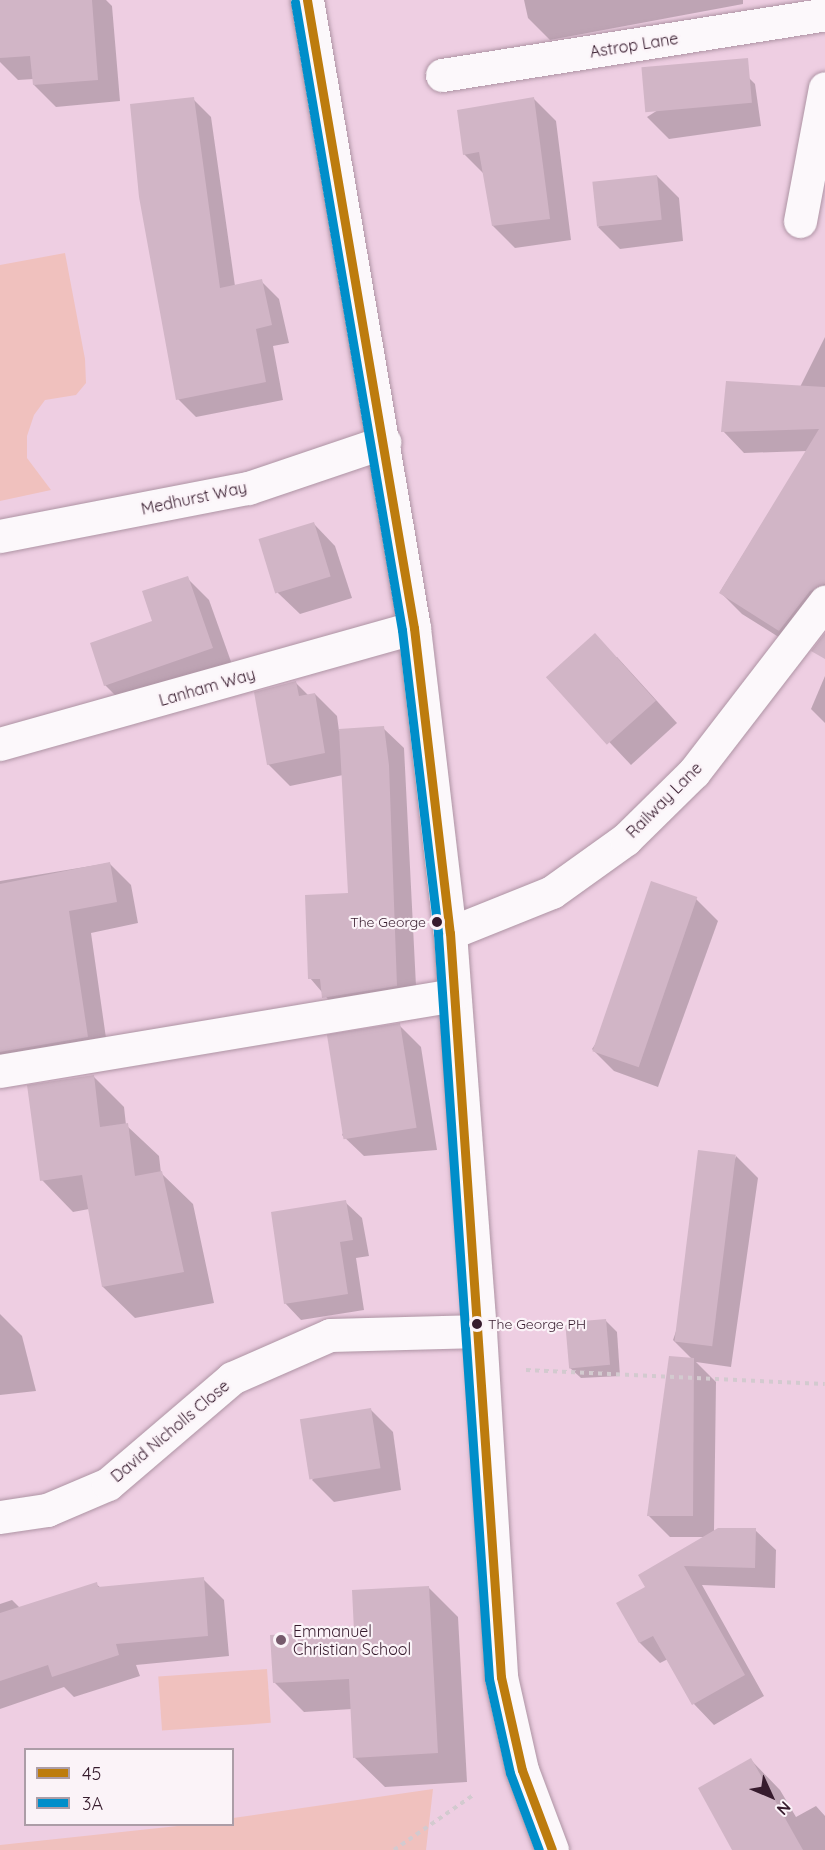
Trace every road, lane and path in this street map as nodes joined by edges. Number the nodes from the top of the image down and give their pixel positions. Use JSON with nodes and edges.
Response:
{"nodes":[{"id":1,"x":307,"y":0,"type":"edge"},
{"id":2,"x":825,"y":14,"type":"edge"},
{"id":3,"x":442,"y":75,"type":"dead end"},
{"id":4,"x":825,"y":88,"type":"edge"},
{"id":5,"x":800,"y":221,"type":"dead end"},
{"id":6,"x":384,"y":442,"type":"junction"},
{"id":7,"x":0,"y":536,"type":"edge"},
{"id":8,"x":825,"y":602,"type":"edge"},
{"id":9,"x":414,"y":628,"type":"junction"},
{"id":10,"x":0,"y":744,"type":"edge"},
{"id":11,"x":450,"y":933,"type":"junction"},
{"id":12,"x":454,"y":995,"type":"junction"},
{"id":13,"x":0,"y":1071,"type":"edge"},
{"id":14,"x":480,"y":1331,"type":"junction"},
{"id":15,"x":482,"y":1368,"type":"junction"},
{"id":16,"x":825,"y":1384,"type":"edge"},
{"id":17,"x":0,"y":1517,"type":"edge"},
{"id":18,"x":475,"y":1794,"type":"dead end"},
{"id":19,"x":394,"y":1850,"type":"edge"},
{"id":20,"x":552,"y":1850,"type":"edge"}],
"edges":[{"from":1,"to":6,"type":"street"},
{"from":2,"to":3,"type":"street","name":"Astrop Lane"},
{"from":4,"to":5,"type":"street"},
{"from":6,"to":7,"type":"street","name":"Medhurst Way"},
{"from":6,"to":9,"type":"street"},
{"from":8,"to":11,"type":"street","name":"Railway Lane"},
{"from":9,"to":10,"type":"street","name":"Lanham Way"},
{"from":9,"to":11,"type":"street"},
{"from":11,"to":12,"type":"street"},
{"from":12,"to":13,"type":"street"},
{"from":12,"to":14,"type":"street"},
{"from":14,"to":15,"type":"street"},
{"from":14,"to":17,"type":"street","name":"David Nicholls Close"},
{"from":15,"to":16,"type":"path"},
{"from":15,"to":20,"type":"street"},
{"from":18,"to":19,"type":"path"}]}
